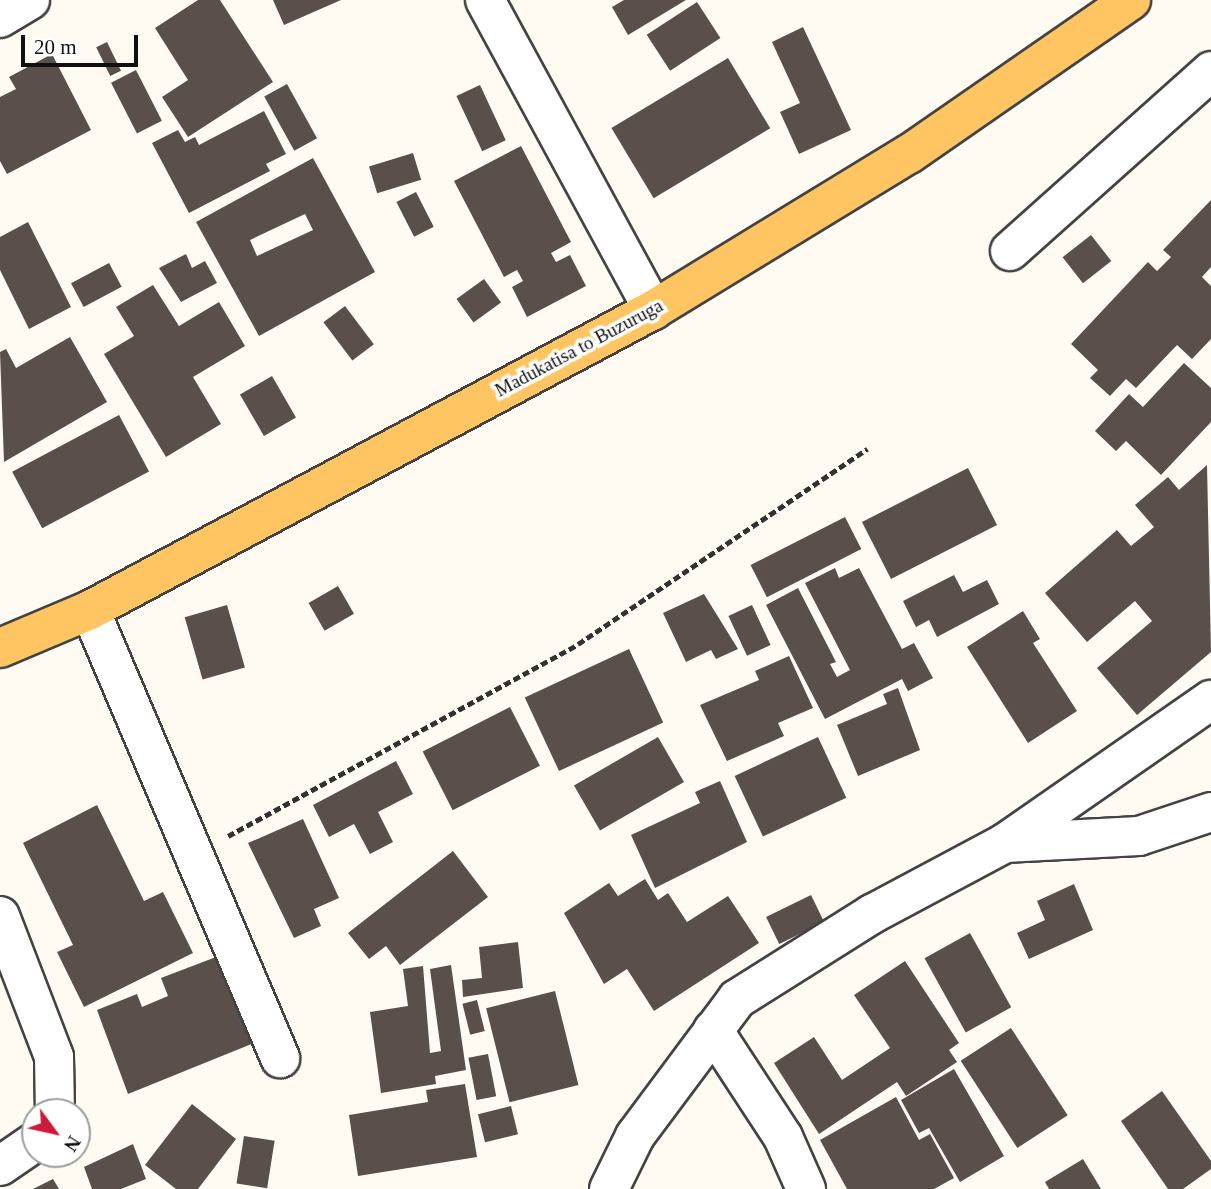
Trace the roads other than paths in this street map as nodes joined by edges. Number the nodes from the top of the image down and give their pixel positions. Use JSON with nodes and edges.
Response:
{"nodes":[{"id":1,"x":30,"y":0,"type":"edge"},
{"id":2,"x":485,"y":0,"type":"edge"},
{"id":3,"x":1131,"y":0,"type":"edge"},
{"id":4,"x":0,"y":18,"type":"edge"},
{"id":5,"x":1211,"y":71,"type":"edge"},
{"id":6,"x":1010,"y":251,"type":"dead end"},
{"id":7,"x":653,"y":310,"type":"junction"},
{"id":8,"x":90,"y":610,"type":"junction"},
{"id":9,"x":0,"y":648,"type":"edge"},
{"id":10,"x":1211,"y":700,"type":"edge"},
{"id":11,"x":1211,"y":812,"type":"edge"},
{"id":12,"x":1005,"y":843,"type":"junction"},
{"id":13,"x":0,"y":916,"type":"edge"},
{"id":14,"x":713,"y":1030,"type":"junction"},
{"id":15,"x":280,"y":1058,"type":"dead end"},
{"id":16,"x":55,"y":1098,"type":"edge"},
{"id":17,"x":21,"y":1152,"type":"edge"},
{"id":18,"x":0,"y":1166,"type":"edge"},
{"id":19,"x":609,"y":1189,"type":"edge"},
{"id":20,"x":806,"y":1189,"type":"edge"}],
"edges":[{"from":1,"to":4,"type":"street"},
{"from":2,"to":7,"type":"street"},
{"from":3,"to":7,"type":"main road","name":"Madukatisa to Buzuruga"},
{"from":5,"to":6,"type":"street"},
{"from":7,"to":8,"type":"main road","name":"Madukatisa to Buzuruga"},
{"from":8,"to":9,"type":"main road","name":"Madukatisa to Buzuruga"},
{"from":8,"to":15,"type":"street"},
{"from":10,"to":12,"type":"street"},
{"from":11,"to":12,"type":"street"},
{"from":12,"to":14,"type":"street"},
{"from":13,"to":16,"type":"street"},
{"from":14,"to":19,"type":"street"},
{"from":14,"to":20,"type":"street"},
{"from":17,"to":18,"type":"street"}]}
